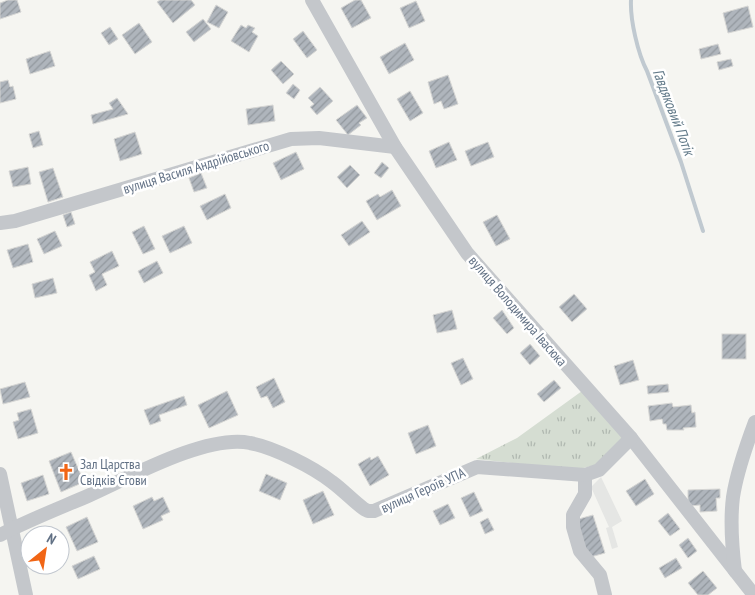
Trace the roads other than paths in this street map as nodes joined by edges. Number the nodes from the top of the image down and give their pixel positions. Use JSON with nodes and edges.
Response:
{"nodes":[{"id":1,"x":310,"y":1,"type":"edge"},
{"id":2,"x":395,"y":147,"type":"junction"},
{"id":3,"x":0,"y":223,"type":"edge"},
{"id":4,"x":755,"y":422,"type":"edge"},
{"id":5,"x":631,"y":438,"type":"junction"},
{"id":6,"x":0,"y":474,"type":"edge"},
{"id":7,"x":585,"y":475,"type":"junction"},
{"id":8,"x":6,"y":532,"type":"edge"},
{"id":9,"x":735,"y":572,"type":"junction"},
{"id":10,"x":26,"y":595,"type":"edge"},
{"id":11,"x":605,"y":595,"type":"edge"},
{"id":12,"x":754,"y":595,"type":"edge"}],
"edges":[{"from":1,"to":2,"type":"street","name":"вулиця Володимира Івасюка"},
{"from":2,"to":3,"type":"street","name":"вулиця Василя Андрійовського"},
{"from":2,"to":5,"type":"street","name":"вулиця Володимира Івасюка"},
{"from":4,"to":9,"type":"street"},
{"from":5,"to":7,"type":"street"},
{"from":5,"to":9,"type":"street","name":"вулиця Володимира Івасюка"},
{"from":6,"to":8,"type":"street"},
{"from":7,"to":8,"type":"street","name":"вулиця Героїв УПА"},
{"from":7,"to":11,"type":"street"},
{"from":8,"to":10,"type":"street"},
{"from":9,"to":12,"type":"street","name":"вулиця Володимира Івасюка"}]}
